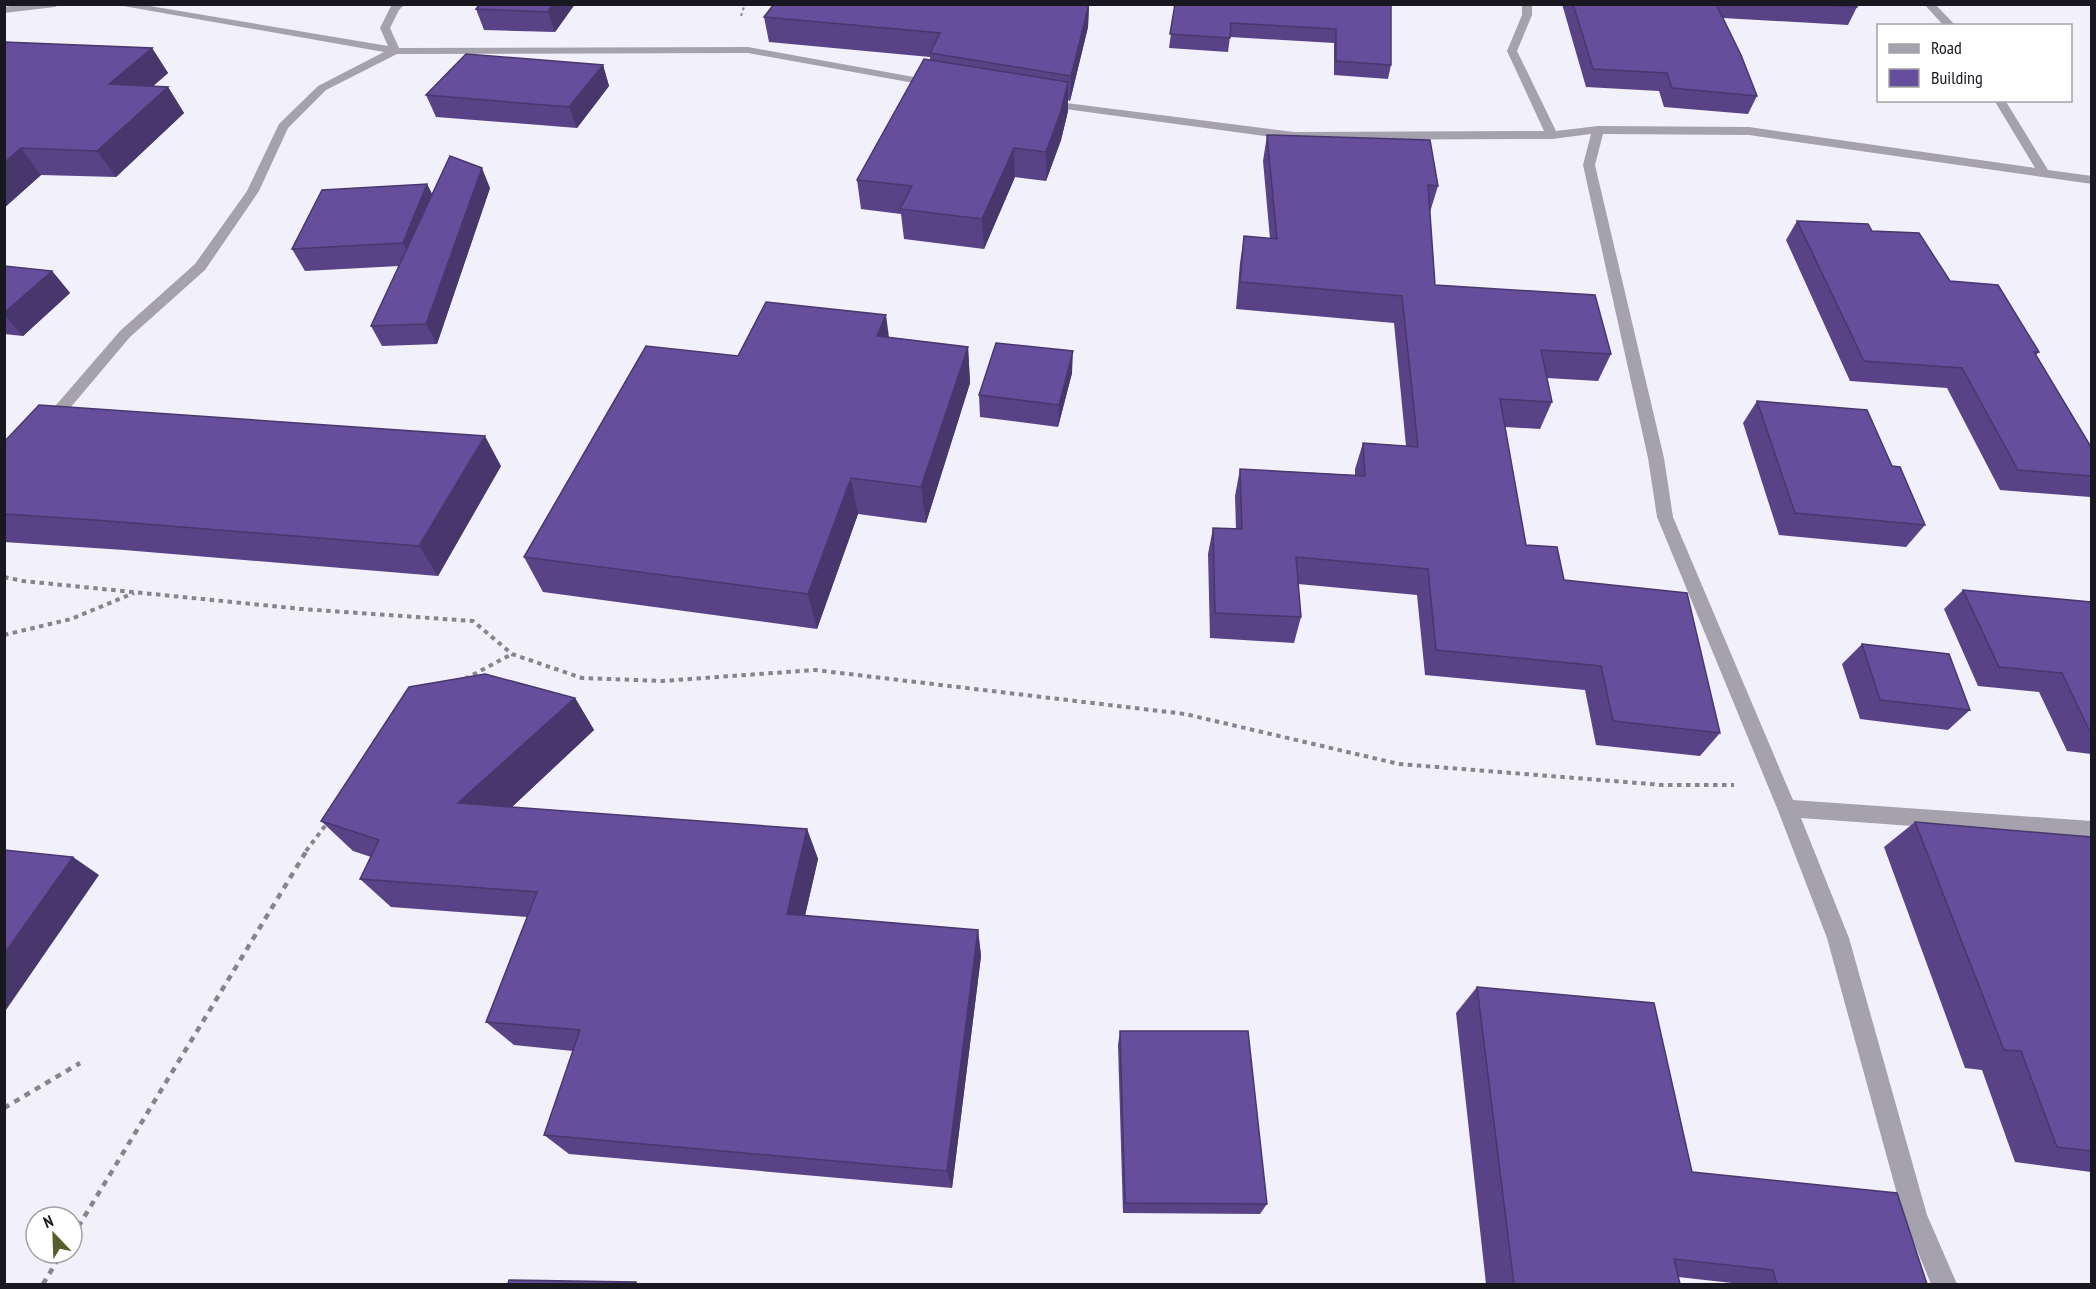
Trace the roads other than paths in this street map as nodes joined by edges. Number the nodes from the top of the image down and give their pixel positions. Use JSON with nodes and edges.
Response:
{"nodes":[{"id":1,"x":55,"y":4,"type":"edge"},
{"id":2,"x":117,"y":4,"type":"edge"},
{"id":3,"x":400,"y":4,"type":"edge"},
{"id":4,"x":1527,"y":4,"type":"edge"},
{"id":5,"x":1929,"y":4,"type":"edge"},
{"id":6,"x":4,"y":10,"type":"edge"},
{"id":7,"x":1949,"y":24,"type":"edge"},
{"id":8,"x":395,"y":51,"type":"junction"},
{"id":9,"x":943,"y":85,"type":"edge"},
{"id":10,"x":1035,"y":101,"type":"edge"},
{"id":11,"x":2000,"y":102,"type":"edge"},
{"id":12,"x":1598,"y":130,"type":"junction"},
{"id":13,"x":1552,"y":135,"type":"junction"},
{"id":14,"x":2044,"y":173,"type":"junction"},
{"id":15,"x":2091,"y":180,"type":"edge"},
{"id":16,"x":39,"y":435,"type":"edge"},
{"id":17,"x":1787,"y":808,"type":"junction"},
{"id":18,"x":2091,"y":830,"type":"edge"},
{"id":19,"x":1944,"y":1284,"type":"edge"}],
"edges":[{"from":1,"to":6,"type":"street"},
{"from":2,"to":8,"type":"street"},
{"from":3,"to":8,"type":"street"},
{"from":4,"to":13,"type":"street"},
{"from":5,"to":7,"type":"street"},
{"from":8,"to":9,"type":"street"},
{"from":8,"to":16,"type":"street"},
{"from":10,"to":13,"type":"street"},
{"from":11,"to":14,"type":"street"},
{"from":12,"to":13,"type":"street"},
{"from":12,"to":14,"type":"street"},
{"from":12,"to":17,"type":"street"},
{"from":14,"to":15,"type":"street"},
{"from":17,"to":18,"type":"street"},
{"from":17,"to":19,"type":"street"}]}
